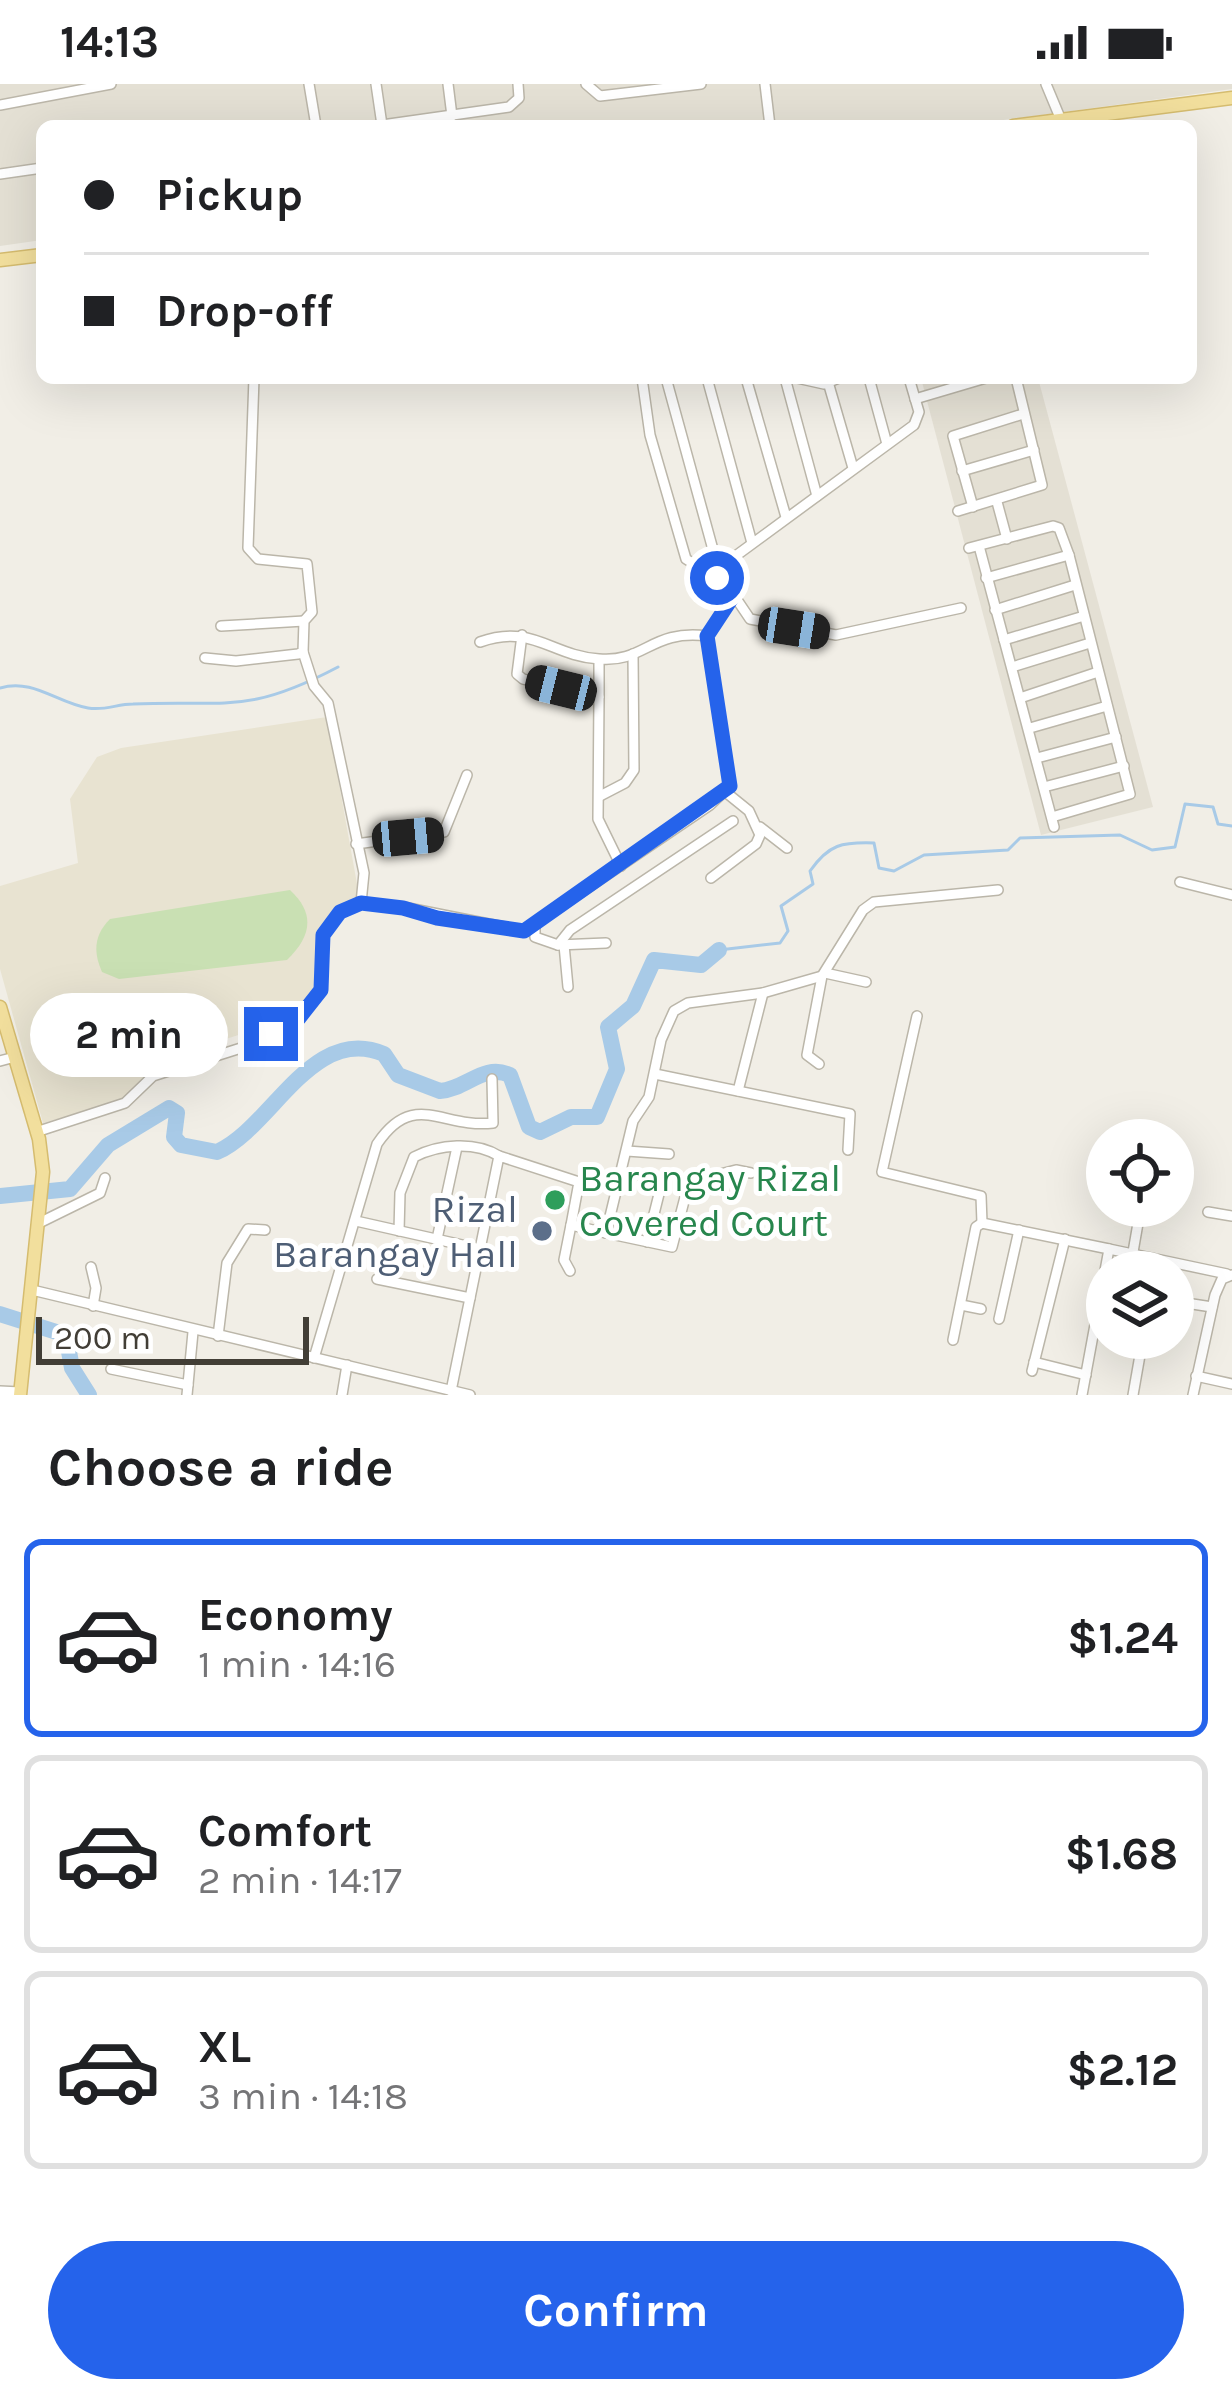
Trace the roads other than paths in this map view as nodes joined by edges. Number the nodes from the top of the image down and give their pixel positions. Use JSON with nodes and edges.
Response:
{"nodes":[{"id":1,"x":111,"y":84,"type":"edge"},
{"id":2,"x":309,"y":84,"type":"edge"},
{"id":3,"x":376,"y":84,"type":"edge"},
{"id":4,"x":448,"y":84,"type":"edge"},
{"id":5,"x":518,"y":84,"type":"edge"},
{"id":6,"x":586,"y":84,"type":"edge"},
{"id":7,"x":701,"y":84,"type":"edge"},
{"id":8,"x":765,"y":84,"type":"edge"},
{"id":9,"x":1046,"y":84,"type":"edge"},
{"id":10,"x":1232,"y":98,"type":"edge"},
{"id":11,"x":0,"y":105,"type":"edge"},
{"id":12,"x":452,"y":116,"type":"junction"},
{"id":13,"x":315,"y":120,"type":"edge"},
{"id":14,"x":382,"y":120,"type":"edge"},
{"id":15,"x":424,"y":120,"type":"edge"},
{"id":16,"x":769,"y":120,"type":"edge"},
{"id":17,"x":1060,"y":120,"type":"joint"},
{"id":18,"x":36,"y":169,"type":"edge"},
{"id":19,"x":0,"y":174,"type":"edge"},
{"id":20,"x":36,"y":257,"type":"edge"},
{"id":21,"x":0,"y":260,"type":"edge"},
{"id":22,"x":254,"y":384,"type":"edge"},
{"id":23,"x":643,"y":384,"type":"edge"},
{"id":24,"x":668,"y":384,"type":"edge"},
{"id":25,"x":709,"y":384,"type":"edge"},
{"id":26,"x":748,"y":384,"type":"edge"},
{"id":27,"x":787,"y":384,"type":"edge"},
{"id":28,"x":835,"y":384,"type":"edge"},
{"id":29,"x":871,"y":384,"type":"edge"},
{"id":30,"x":911,"y":384,"type":"edge"},
{"id":31,"x":957,"y":384,"type":"edge"},
{"id":32,"x":1017,"y":384,"type":"edge"},
{"id":33,"x":915,"y":400,"type":"junction"},
{"id":34,"x":1023,"y":414,"type":"junction"},
{"id":35,"x":886,"y":444,"type":"junction"},
{"id":36,"x":1034,"y":450,"type":"junction"},
{"id":37,"x":853,"y":468,"type":"junction"},
{"id":38,"x":962,"y":471,"type":"junction"},
{"id":39,"x":817,"y":496,"type":"junction"},
{"id":40,"x":998,"y":502,"type":"junction"},
{"id":41,"x":973,"y":507,"type":"junction"},
{"id":42,"x":958,"y":511,"type":"dead end"},
{"id":43,"x":786,"y":518,"type":"junction"},
{"id":44,"x":1006,"y":539,"type":"junction"},
{"id":45,"x":752,"y":543,"type":"junction"},
{"id":46,"x":1069,"y":555,"type":"junction"},
{"id":47,"x":986,"y":578,"type":"junction"},
{"id":48,"x":1076,"y":585,"type":"junction"},
{"id":49,"x":731,"y":590,"type":"junction"},
{"id":50,"x":961,"y":608,"type":"dead end"},
{"id":51,"x":995,"y":610,"type":"junction"},
{"id":52,"x":1084,"y":616,"type":"junction"},
{"id":53,"x":304,"y":621,"type":"junction"},
{"id":54,"x":221,"y":626,"type":"dead end"},
{"id":55,"x":522,"y":635,"type":"junction"},
{"id":56,"x":707,"y":636,"type":"junction"},
{"id":57,"x":1004,"y":640,"type":"junction"},
{"id":58,"x":480,"y":642,"type":"dead end"},
{"id":59,"x":1090,"y":644,"type":"junction"},
{"id":60,"x":303,"y":652,"type":"junction"},
{"id":61,"x":633,"y":654,"type":"junction"},
{"id":62,"x":205,"y":658,"type":"dead end"},
{"id":63,"x":599,"y":659,"type":"junction"},
{"id":64,"x":1012,"y":668,"type":"junction"},
{"id":65,"x":1098,"y":672,"type":"junction"},
{"id":66,"x":599,"y":697,"type":"junction"},
{"id":67,"x":1019,"y":698,"type":"junction"},
{"id":68,"x":1107,"y":706,"type":"junction"},
{"id":69,"x":1030,"y":728,"type":"junction"},
{"id":70,"x":1116,"y":737,"type":"junction"},
{"id":71,"x":1037,"y":758,"type":"junction"},
{"id":72,"x":1124,"y":766,"type":"junction"},
{"id":73,"x":467,"y":776,"type":"dead end"},
{"id":74,"x":730,"y":786,"type":"junction"},
{"id":75,"x":1044,"y":787,"type":"junction"},
{"id":76,"x":600,"y":796,"type":"junction"},
{"id":77,"x":733,"y":821,"type":"dead end"},
{"id":78,"x":760,"y":827,"type":"junction"},
{"id":79,"x":676,"y":828,"type":"junction"},
{"id":80,"x":356,"y":844,"type":"junction"},
{"id":81,"x":787,"y":848,"type":"dead end"},
{"id":82,"x":689,"y":850,"type":"junction"},
{"id":83,"x":621,"y":866,"type":"junction"},
{"id":84,"x":712,"y":878,"type":"dead end"},
{"id":85,"x":1180,"y":883,"type":"dead end"},
{"id":86,"x":998,"y":890,"type":"dead end"},
{"id":87,"x":1232,"y":895,"type":"edge"},
{"id":88,"x":361,"y":903,"type":"junction"},
{"id":89,"x":535,"y":926,"type":"junction"},
{"id":90,"x":606,"y":943,"type":"dead end"},
{"id":91,"x":561,"y":945,"type":"junction"},
{"id":92,"x":823,"y":975,"type":"junction"},
{"id":93,"x":866,"y":982,"type":"dead end"},
{"id":94,"x":568,"y":987,"type":"dead end"},
{"id":95,"x":763,"y":993,"type":"junction"},
{"id":96,"x":0,"y":1007,"type":"edge"},
{"id":97,"x":917,"y":1016,"type":"dead end"},
{"id":98,"x":7,"y":1059,"type":"edge"},
{"id":99,"x":819,"y":1064,"type":"dead end"},
{"id":100,"x":655,"y":1074,"type":"junction"},
{"id":101,"x":492,"y":1078,"type":"dead end"},
{"id":102,"x":737,"y":1091,"type":"junction"},
{"id":103,"x":36,"y":1132,"type":"junction"},
{"id":104,"x":457,"y":1147,"type":"junction"},
{"id":105,"x":848,"y":1150,"type":"dead end"},
{"id":106,"x":627,"y":1151,"type":"junction"},
{"id":107,"x":669,"y":1154,"type":"dead end"},
{"id":108,"x":499,"y":1156,"type":"junction"},
{"id":109,"x":751,"y":1173,"type":"dead end"},
{"id":110,"x":105,"y":1178,"type":"dead end"},
{"id":111,"x":661,"y":1186,"type":"dead end"},
{"id":112,"x":1208,"y":1212,"type":"dead end"},
{"id":113,"x":1232,"y":1216,"type":"edge"},
{"id":114,"x":356,"y":1221,"type":"junction"},
{"id":115,"x":982,"y":1222,"type":"junction"},
{"id":116,"x":39,"y":1223,"type":"junction"},
{"id":117,"x":571,"y":1226,"type":"junction"},
{"id":118,"x":265,"y":1229,"type":"dead end"},
{"id":119,"x":1018,"y":1230,"type":"junction"},
{"id":120,"x":399,"y":1231,"type":"junction"},
{"id":121,"x":606,"y":1232,"type":"junction"},
{"id":122,"x":437,"y":1239,"type":"junction"},
{"id":123,"x":1065,"y":1239,"type":"junction"},
{"id":124,"x":647,"y":1243,"type":"junction"},
{"id":125,"x":480,"y":1249,"type":"junction"},
{"id":126,"x":1109,"y":1249,"type":"junction"},
{"id":127,"x":1125,"y":1251,"type":"edge"},
{"id":128,"x":1194,"y":1266,"type":"edge"},
{"id":129,"x":91,"y":1267,"type":"dead end"},
{"id":130,"x":570,"y":1270,"type":"dead end"},
{"id":131,"x":1230,"y":1275,"type":"edge"},
{"id":132,"x":377,"y":1279,"type":"dead end"},
{"id":133,"x":32,"y":1290,"type":"junction"},
{"id":134,"x":470,"y":1298,"type":"junction"},
{"id":135,"x":1194,"y":1304,"type":"edge"},
{"id":136,"x":961,"y":1305,"type":"junction"},
{"id":137,"x":93,"y":1306,"type":"junction"},
{"id":138,"x":1212,"y":1307,"type":"junction"},
{"id":139,"x":981,"y":1309,"type":"dead end"},
{"id":140,"x":1000,"y":1319,"type":"dead end"},
{"id":141,"x":193,"y":1332,"type":"junction"},
{"id":142,"x":218,"y":1336,"type":"junction"},
{"id":143,"x":952,"y":1340,"type":"dead end"},
{"id":144,"x":314,"y":1358,"type":"junction"},
{"id":145,"x":1139,"y":1359,"type":"edge"},
{"id":146,"x":347,"y":1365,"type":"junction"},
{"id":147,"x":1232,"y":1366,"type":"edge"},
{"id":148,"x":111,"y":1369,"type":"dead end"},
{"id":149,"x":1086,"y":1375,"type":"junction"},
{"id":150,"x":1196,"y":1376,"type":"junction"},
{"id":151,"x":1228,"y":1383,"type":"edge"},
{"id":152,"x":188,"y":1390,"type":"edge"},
{"id":153,"x":0,"y":1391,"type":"edge"},
{"id":154,"x":451,"y":1391,"type":"junction"},
{"id":155,"x":20,"y":1394,"type":"edge"},
{"id":156,"x":342,"y":1395,"type":"edge"},
{"id":157,"x":470,"y":1395,"type":"edge"},
{"id":158,"x":1082,"y":1395,"type":"edge"},
{"id":159,"x":1133,"y":1395,"type":"edge"},
{"id":160,"x":1192,"y":1395,"type":"edge"},
{"id":161,"x":1220,"y":1395,"type":"edge"}],
"edges":[{"from":1,"to":11,"type":"street"},
{"from":2,"to":13,"type":"street"},
{"from":3,"to":14,"type":"street"},
{"from":4,"to":12,"type":"street"},
{"from":5,"to":12,"type":"street"},
{"from":6,"to":7,"type":"street"},
{"from":8,"to":16,"type":"street"},
{"from":9,"to":17,"type":"street"},
{"from":10,"to":17,"type":"main road"},
{"from":12,"to":15,"type":"street"},
{"from":18,"to":19,"type":"street"},
{"from":20,"to":21,"type":"main road"},
{"from":22,"to":53,"type":"street"},
{"from":23,"to":49,"type":"street"},
{"from":24,"to":45,"type":"street"},
{"from":25,"to":45,"type":"street"},
{"from":26,"to":43,"type":"street"},
{"from":27,"to":39,"type":"street"},
{"from":28,"to":37,"type":"street"},
{"from":29,"to":35,"type":"street"},
{"from":30,"to":33,"type":"street"},
{"from":31,"to":33,"type":"street"},
{"from":32,"to":34,"type":"street"},
{"from":33,"to":35,"type":"street"},
{"from":34,"to":36,"type":"street"},
{"from":34,"to":38,"type":"street"},
{"from":35,"to":37,"type":"street"},
{"from":36,"to":38,"type":"street"},
{"from":36,"to":40,"type":"street"},
{"from":37,"to":39,"type":"street"},
{"from":38,"to":41,"type":"street"},
{"from":39,"to":43,"type":"street"},
{"from":40,"to":41,"type":"street"},
{"from":40,"to":44,"type":"street"},
{"from":41,"to":42,"type":"street"},
{"from":43,"to":45,"type":"street"},
{"from":44,"to":46,"type":"street"},
{"from":44,"to":47,"type":"street"},
{"from":46,"to":47,"type":"street"},
{"from":46,"to":48,"type":"street"},
{"from":47,"to":51,"type":"street"},
{"from":48,"to":51,"type":"street"},
{"from":48,"to":52,"type":"street"},
{"from":49,"to":50,"type":"street"},
{"from":49,"to":56,"type":"street"},
{"from":51,"to":57,"type":"street"},
{"from":52,"to":57,"type":"street"},
{"from":52,"to":59,"type":"street"},
{"from":53,"to":54,"type":"street"},
{"from":53,"to":60,"type":"street"},
{"from":55,"to":58,"type":"street"},
{"from":55,"to":63,"type":"street"},
{"from":55,"to":66,"type":"street"},
{"from":56,"to":61,"type":"street"},
{"from":56,"to":74,"type":"street"},
{"from":57,"to":64,"type":"street"},
{"from":59,"to":64,"type":"street"},
{"from":59,"to":65,"type":"street"},
{"from":60,"to":62,"type":"street"},
{"from":60,"to":80,"type":"street"},
{"from":61,"to":63,"type":"street"},
{"from":61,"to":76,"type":"street"},
{"from":63,"to":66,"type":"street"},
{"from":64,"to":67,"type":"street"},
{"from":65,"to":67,"type":"street"},
{"from":65,"to":68,"type":"street"},
{"from":66,"to":76,"type":"street"},
{"from":67,"to":69,"type":"street"},
{"from":68,"to":69,"type":"street"},
{"from":68,"to":70,"type":"street"},
{"from":69,"to":71,"type":"street"},
{"from":70,"to":71,"type":"street"},
{"from":70,"to":72,"type":"street"},
{"from":71,"to":75,"type":"street"},
{"from":72,"to":75,"type":"street"},
{"from":72,"to":75,"type":"street"},
{"from":73,"to":80,"type":"street"},
{"from":74,"to":78,"type":"street"},
{"from":74,"to":79,"type":"street"},
{"from":76,"to":83,"type":"street"},
{"from":77,"to":82,"type":"street"},
{"from":78,"to":81,"type":"street"},
{"from":78,"to":84,"type":"street"},
{"from":79,"to":82,"type":"street"},
{"from":79,"to":83,"type":"street"},
{"from":80,"to":88,"type":"street"},
{"from":82,"to":91,"type":"street"},
{"from":83,"to":89,"type":"street"},
{"from":85,"to":87,"type":"street"},
{"from":86,"to":92,"type":"street"},
{"from":88,"to":89,"type":"street"},
{"from":88,"to":103,"type":"street"},
{"from":89,"to":91,"type":"street"},
{"from":90,"to":91,"type":"street"},
{"from":91,"to":94,"type":"street"},
{"from":92,"to":93,"type":"street"},
{"from":92,"to":95,"type":"street"},
{"from":92,"to":99,"type":"street"},
{"from":95,"to":100,"type":"street"},
{"from":95,"to":102,"type":"street"},
{"from":96,"to":98,"type":"main road"},
{"from":97,"to":115,"type":"street"},
{"from":98,"to":103,"type":"main road"},
{"from":100,"to":102,"type":"street"},
{"from":100,"to":106,"type":"street"},
{"from":101,"to":114,"type":"street"},
{"from":102,"to":105,"type":"street"},
{"from":103,"to":116,"type":"main road"},
{"from":104,"to":108,"type":"street"},
{"from":104,"to":120,"type":"street"},
{"from":104,"to":122,"type":"street"},
{"from":106,"to":107,"type":"street"},
{"from":106,"to":121,"type":"street"},
{"from":108,"to":117,"type":"street"},
{"from":108,"to":125,"type":"street"},
{"from":109,"to":124,"type":"street"},
{"from":110,"to":116,"type":"street"},
{"from":111,"to":124,"type":"street"},
{"from":112,"to":113,"type":"street"},
{"from":114,"to":120,"type":"street"},
{"from":114,"to":144,"type":"street"},
{"from":115,"to":119,"type":"street"},
{"from":115,"to":136,"type":"street"},
{"from":116,"to":133,"type":"main road"},
{"from":117,"to":121,"type":"street"},
{"from":117,"to":130,"type":"street"},
{"from":118,"to":142,"type":"street"},
{"from":119,"to":123,"type":"street"},
{"from":119,"to":140,"type":"street"},
{"from":120,"to":122,"type":"street"},
{"from":121,"to":124,"type":"street"},
{"from":122,"to":125,"type":"street"},
{"from":123,"to":126,"type":"street"},
{"from":123,"to":149,"type":"street"},
{"from":125,"to":134,"type":"street"},
{"from":126,"to":127,"type":"street"},
{"from":126,"to":149,"type":"street"},
{"from":128,"to":131,"type":"street"},
{"from":129,"to":137,"type":"street"},
{"from":131,"to":138,"type":"street"},
{"from":132,"to":134,"type":"street"},
{"from":133,"to":137,"type":"street"},
{"from":133,"to":155,"type":"main road"},
{"from":134,"to":154,"type":"street"},
{"from":135,"to":138,"type":"street"},
{"from":136,"to":139,"type":"street"},
{"from":136,"to":143,"type":"street"},
{"from":137,"to":141,"type":"street"},
{"from":138,"to":150,"type":"street"},
{"from":141,"to":142,"type":"street"},
{"from":141,"to":152,"type":"street"},
{"from":142,"to":144,"type":"street"},
{"from":144,"to":146,"type":"street"},
{"from":145,"to":159,"type":"street"},
{"from":146,"to":154,"type":"street"},
{"from":146,"to":156,"type":"street"},
{"from":147,"to":151,"type":"street"},
{"from":148,"to":152,"type":"street"},
{"from":149,"to":158,"type":"street"},
{"from":150,"to":151,"type":"street"},
{"from":150,"to":160,"type":"street"},
{"from":151,"to":161,"type":"street"},
{"from":153,"to":155,"type":"street"},
{"from":154,"to":157,"type":"street"}]}
